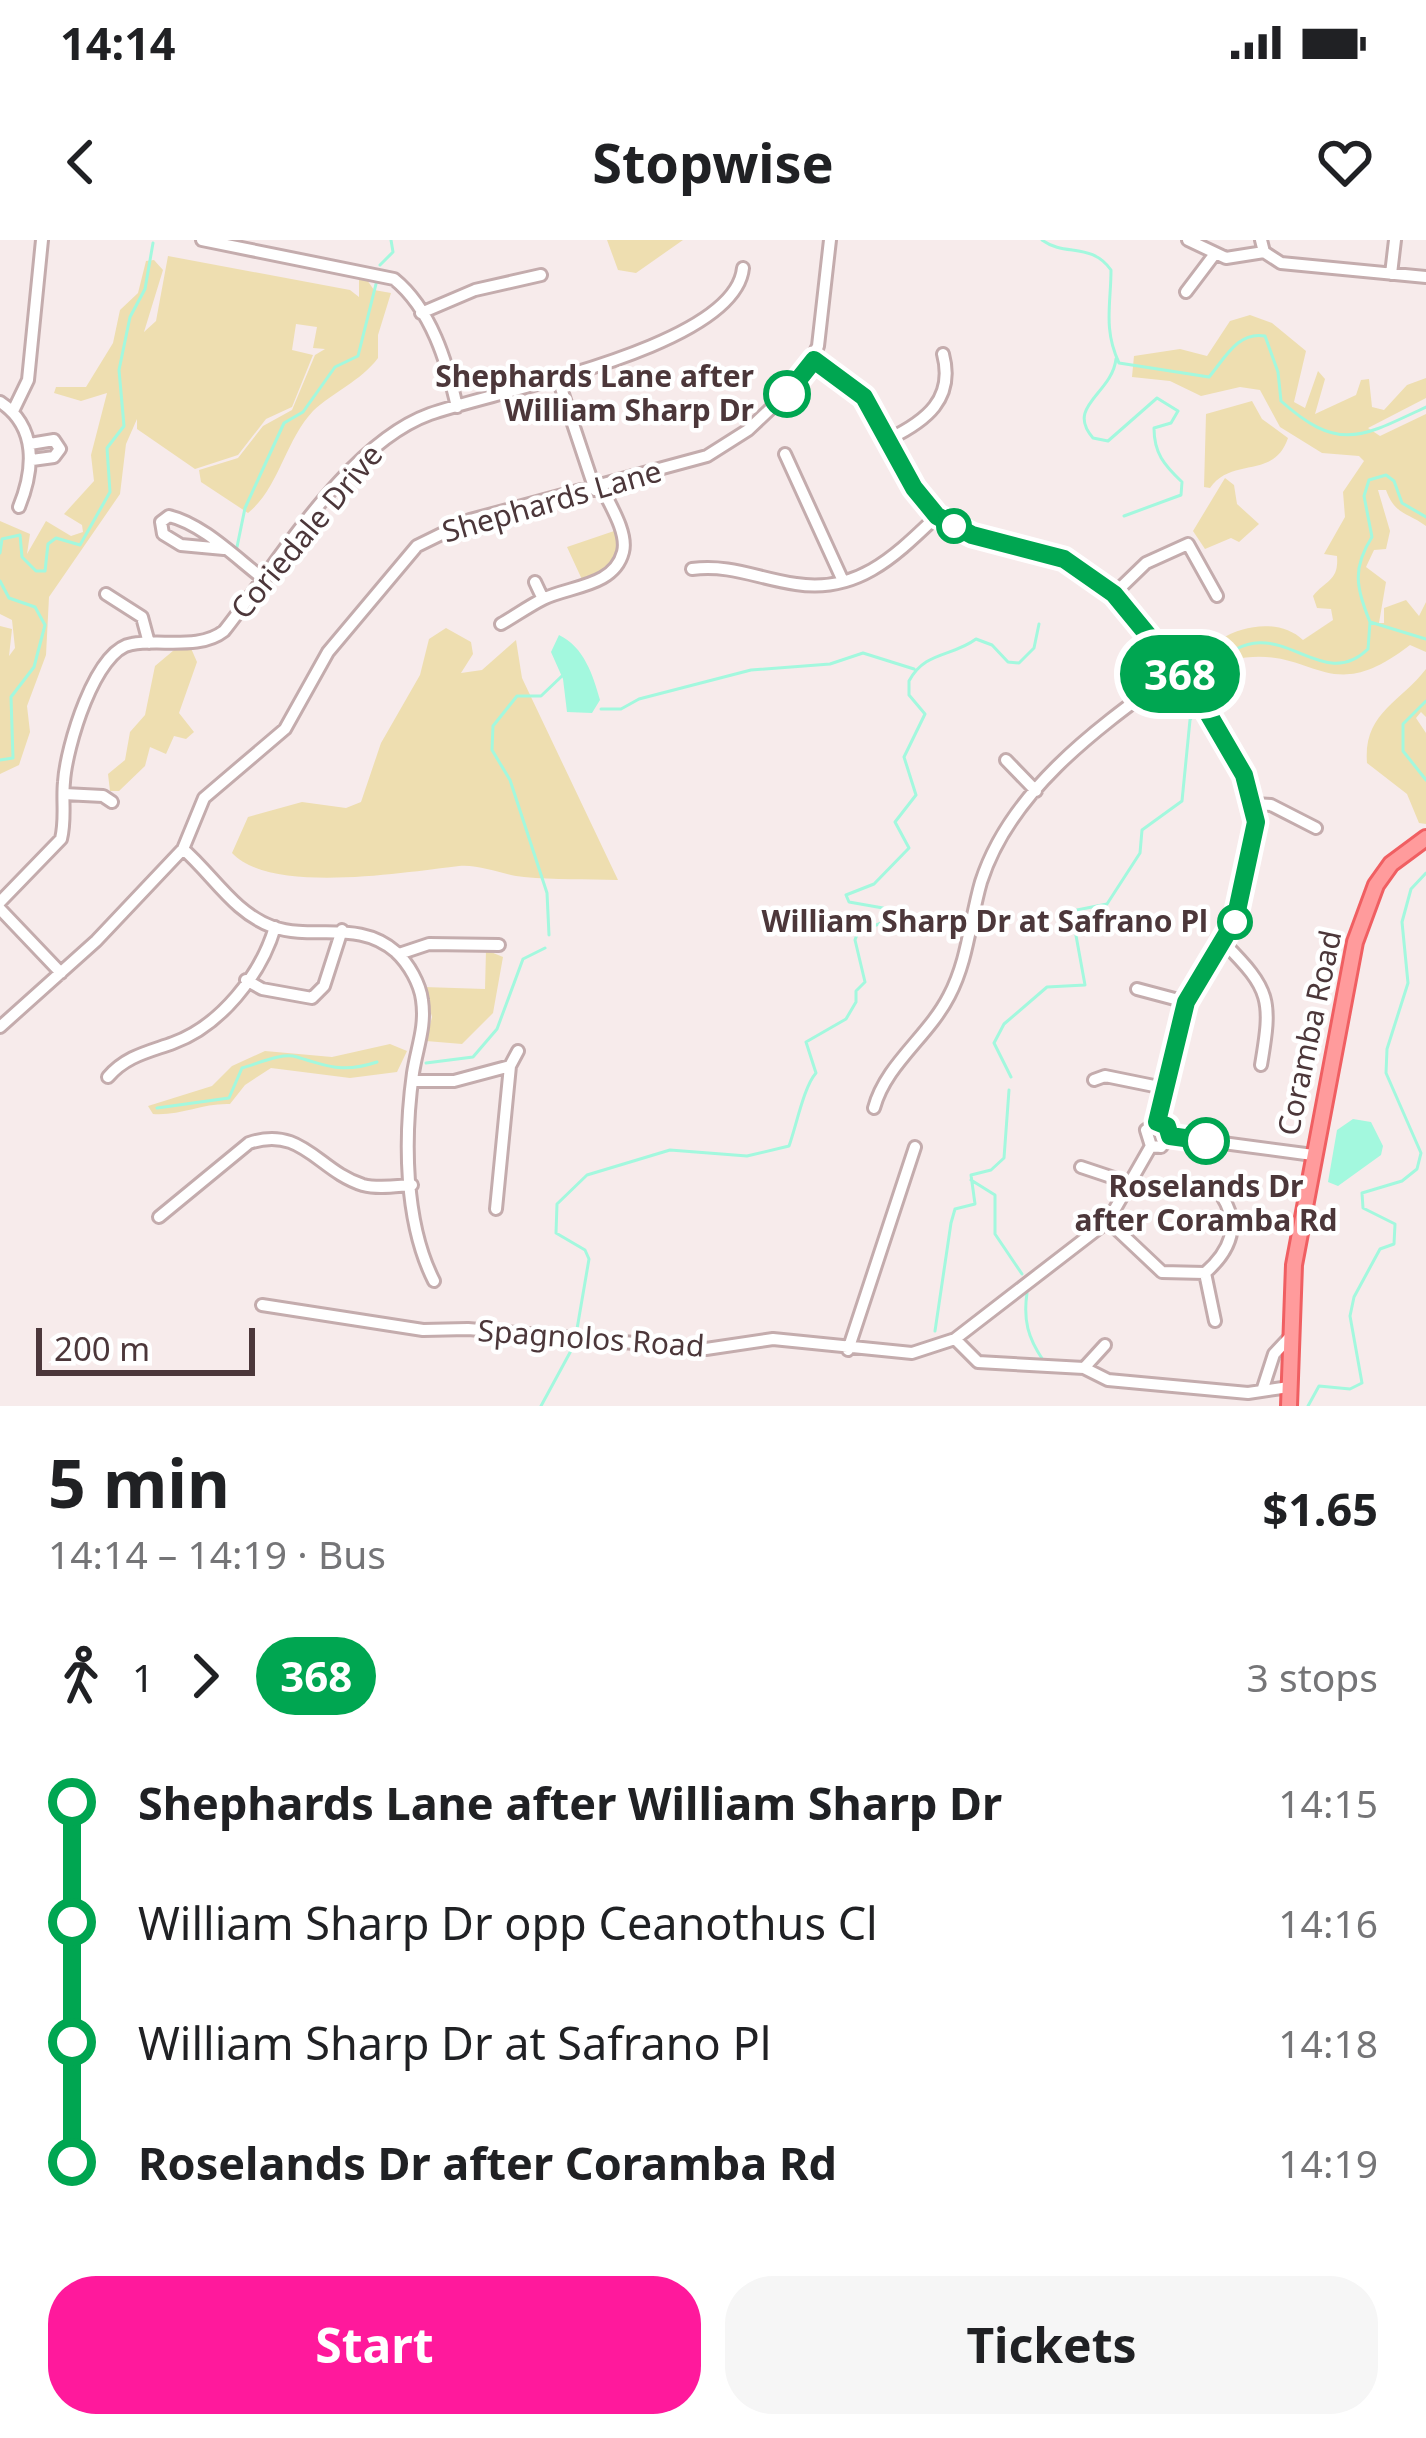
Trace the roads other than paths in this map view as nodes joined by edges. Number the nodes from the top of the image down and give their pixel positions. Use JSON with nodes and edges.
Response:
{"nodes":[{"id":1,"x":42,"y":240,"type":"edge"},
{"id":2,"x":202,"y":240,"type":"edge"},
{"id":3,"x":830,"y":240,"type":"edge"},
{"id":4,"x":1188,"y":240,"type":"edge"},
{"id":5,"x":1395,"y":240,"type":"edge"},
{"id":6,"x":1263,"y":246,"type":"edge"},
{"id":7,"x":1214,"y":255,"type":"junction"},
{"id":8,"x":743,"y":268,"type":"dead end"},
{"id":9,"x":1391,"y":274,"type":"junction"},
{"id":10,"x":541,"y":275,"type":"dead end"},
{"id":11,"x":1426,"y":277,"type":"edge"},
{"id":12,"x":1186,"y":292,"type":"dead end"},
{"id":13,"x":422,"y":313,"type":"junction"},
{"id":14,"x":943,"y":354,"type":"dead end"},
{"id":15,"x":814,"y":360,"type":"junction"},
{"id":16,"x":560,"y":382,"type":"junction"},
{"id":17,"x":0,"y":402,"type":"edge"},
{"id":18,"x":457,"y":407,"type":"junction"},
{"id":19,"x":13,"y":411,"type":"junction"},
{"id":20,"x":889,"y":439,"type":"junction"},
{"id":21,"x":30,"y":444,"type":"junction"},
{"id":22,"x":785,"y":454,"type":"dead end"},
{"id":23,"x":32,"y":460,"type":"junction"},
{"id":24,"x":598,"y":489,"type":"junction"},
{"id":25,"x":19,"y":507,"type":"dead end"},
{"id":26,"x":937,"y":516,"type":"junction"},
{"id":27,"x":224,"y":549,"type":"junction"},
{"id":28,"x":692,"y":569,"type":"dead end"},
{"id":29,"x":265,"y":580,"type":"junction"},
{"id":30,"x":843,"y":581,"type":"junction"},
{"id":31,"x":535,"y":582,"type":"dead end"},
{"id":32,"x":106,"y":594,"type":"dead end"},
{"id":33,"x":1114,"y":594,"type":"junction"},
{"id":34,"x":1217,"y":596,"type":"dead end"},
{"id":35,"x":543,"y":599,"type":"junction"},
{"id":36,"x":501,"y":624,"type":"dead end"},
{"id":37,"x":148,"y":643,"type":"junction"},
{"id":38,"x":1177,"y":670,"type":"junction"},
{"id":39,"x":1006,"y":760,"type":"dead end"},
{"id":40,"x":1036,"y":791,"type":"junction"},
{"id":41,"x":64,"y":794,"type":"junction"},
{"id":42,"x":112,"y":802,"type":"dead end"},
{"id":43,"x":1255,"y":804,"type":"junction"},
{"id":44,"x":1316,"y":828,"type":"dead end"},
{"id":45,"x":1426,"y":838,"type":"edge"},
{"id":46,"x":183,"y":849,"type":"junction"},
{"id":47,"x":0,"y":905,"type":"edge"},
{"id":48,"x":275,"y":928,"type":"junction"},
{"id":49,"x":342,"y":930,"type":"junction"},
{"id":50,"x":1224,"y":943,"type":"junction"},
{"id":51,"x":499,"y":945,"type":"dead end"},
{"id":52,"x":399,"y":955,"type":"junction"},
{"id":53,"x":61,"y":973,"type":"junction"},
{"id":54,"x":246,"y":980,"type":"junction"},
{"id":55,"x":1137,"y":988,"type":"dead end"},
{"id":56,"x":1186,"y":1002,"type":"junction"},
{"id":57,"x":0,"y":1027,"type":"edge"},
{"id":58,"x":518,"y":1051,"type":"dead end"},
{"id":59,"x":1261,"y":1065,"type":"dead end"},
{"id":60,"x":510,"y":1066,"type":"junction"},
{"id":61,"x":107,"y":1077,"type":"dead end"},
{"id":62,"x":1094,"y":1080,"type":"dead end"},
{"id":63,"x":412,"y":1081,"type":"junction"},
{"id":64,"x":1164,"y":1088,"type":"junction"},
{"id":65,"x":874,"y":1108,"type":"dead end"},
{"id":66,"x":1157,"y":1122,"type":"junction"},
{"id":67,"x":1170,"y":1136,"type":"junction"},
{"id":68,"x":1151,"y":1146,"type":"junction"},
{"id":69,"x":915,"y":1147,"type":"dead end"},
{"id":70,"x":1312,"y":1155,"type":"junction"},
{"id":71,"x":1081,"y":1167,"type":"dead end"},
{"id":72,"x":1132,"y":1184,"type":"junction"},
{"id":73,"x":412,"y":1185,"type":"junction"},
{"id":74,"x":1222,"y":1196,"type":"dead end"},
{"id":75,"x":496,"y":1209,"type":"dead end"},
{"id":76,"x":159,"y":1216,"type":"dead end"},
{"id":77,"x":1108,"y":1221,"type":"junction"},
{"id":78,"x":1205,"y":1273,"type":"junction"},
{"id":79,"x":434,"y":1281,"type":"dead end"},
{"id":80,"x":262,"y":1304,"type":"dead end"},
{"id":81,"x":1215,"y":1322,"type":"dead end"},
{"id":82,"x":1289,"y":1338,"type":"junction"},
{"id":83,"x":955,"y":1339,"type":"junction"},
{"id":84,"x":1105,"y":1345,"type":"dead end"},
{"id":85,"x":848,"y":1350,"type":"junction"},
{"id":86,"x":1084,"y":1368,"type":"junction"},
{"id":87,"x":1263,"y":1388,"type":"junction"},
{"id":88,"x":1289,"y":1388,"type":"junction"},
{"id":89,"x":1289,"y":1406,"type":"edge"}],
"edges":[{"from":1,"to":19,"type":"street"},
{"from":2,"to":13,"type":"street"},
{"from":3,"to":15,"type":"street"},
{"from":4,"to":7,"type":"street"},
{"from":5,"to":9,"type":"street"},
{"from":6,"to":7,"type":"street"},
{"from":6,"to":9,"type":"street"},
{"from":7,"to":12,"type":"street"},
{"from":8,"to":16,"type":"street","name":"Coriedale Drive"},
{"from":9,"to":11,"type":"street"},
{"from":10,"to":13,"type":"street"},
{"from":13,"to":18,"type":"street"},
{"from":14,"to":20,"type":"street"},
{"from":15,"to":20,"type":"street"},
{"from":15,"to":24,"type":"street","name":"Shephards Lane"},
{"from":16,"to":18,"type":"street","name":"Coriedale Drive"},
{"from":16,"to":24,"type":"street"},
{"from":17,"to":19,"type":"street"},
{"from":18,"to":29,"type":"street","name":"Coriedale Drive"},
{"from":19,"to":21,"type":"street"},
{"from":20,"to":26,"type":"street"},
{"from":21,"to":23,"type":"street"},
{"from":21,"to":23,"type":"street"},
{"from":22,"to":30,"type":"street"},
{"from":23,"to":25,"type":"street"},
{"from":24,"to":35,"type":"street"},
{"from":24,"to":46,"type":"street","name":"Shephards Lane"},
{"from":26,"to":30,"type":"street"},
{"from":26,"to":33,"type":"street"},
{"from":27,"to":27,"type":"street"},
{"from":27,"to":29,"type":"street"},
{"from":28,"to":30,"type":"street"},
{"from":29,"to":37,"type":"street","name":"Coriedale Drive"},
{"from":31,"to":35,"type":"street"},
{"from":32,"to":37,"type":"street"},
{"from":33,"to":34,"type":"street"},
{"from":33,"to":38,"type":"street"},
{"from":35,"to":36,"type":"street"},
{"from":37,"to":41,"type":"street","name":"Coriedale Drive"},
{"from":38,"to":40,"type":"street"},
{"from":38,"to":43,"type":"street"},
{"from":39,"to":40,"type":"street"},
{"from":40,"to":65,"type":"street"},
{"from":41,"to":42,"type":"street"},
{"from":41,"to":47,"type":"street","name":"Coriedale Drive"},
{"from":43,"to":44,"type":"street"},
{"from":43,"to":50,"type":"street"},
{"from":45,"to":70,"type":"main road","name":"Coramba Road"},
{"from":46,"to":48,"type":"street"},
{"from":46,"to":53,"type":"street","name":"Shephards Lane"},
{"from":47,"to":53,"type":"street"},
{"from":48,"to":49,"type":"street"},
{"from":48,"to":54,"type":"street"},
{"from":49,"to":52,"type":"street"},
{"from":49,"to":54,"type":"street"},
{"from":50,"to":56,"type":"street"},
{"from":50,"to":59,"type":"street"},
{"from":51,"to":52,"type":"street"},
{"from":52,"to":63,"type":"street"},
{"from":53,"to":57,"type":"street","name":"Shephards Lane"},
{"from":54,"to":61,"type":"street"},
{"from":55,"to":56,"type":"street"},
{"from":56,"to":64,"type":"street"},
{"from":58,"to":60,"type":"street"},
{"from":60,"to":63,"type":"street"},
{"from":60,"to":75,"type":"street"},
{"from":62,"to":64,"type":"street"},
{"from":63,"to":73,"type":"street"},
{"from":64,"to":66,"type":"street"},
{"from":66,"to":67,"type":"street"},
{"from":66,"to":68,"type":"street"},
{"from":67,"to":68,"type":"street"},
{"from":67,"to":70,"type":"street"},
{"from":68,"to":72,"type":"street"},
{"from":69,"to":85,"type":"street"},
{"from":70,"to":82,"type":"main road","name":"Coramba Road"},
{"from":71,"to":72,"type":"street"},
{"from":72,"to":77,"type":"street"},
{"from":73,"to":76,"type":"street"},
{"from":73,"to":79,"type":"street"},
{"from":74,"to":78,"type":"street"},
{"from":77,"to":78,"type":"street"},
{"from":77,"to":83,"type":"street"},
{"from":78,"to":81,"type":"street"},
{"from":80,"to":85,"type":"street","name":"Spagnolos Road"},
{"from":82,"to":87,"type":"street"},
{"from":82,"to":88,"type":"main road","name":"Coramba Road"},
{"from":83,"to":85,"type":"street","name":"Spagnolos Road"},
{"from":83,"to":86,"type":"street"},
{"from":84,"to":86,"type":"street"},
{"from":86,"to":87,"type":"street"},
{"from":87,"to":88,"type":"street"},
{"from":88,"to":89,"type":"main road","name":"Coramba Road"}]}
